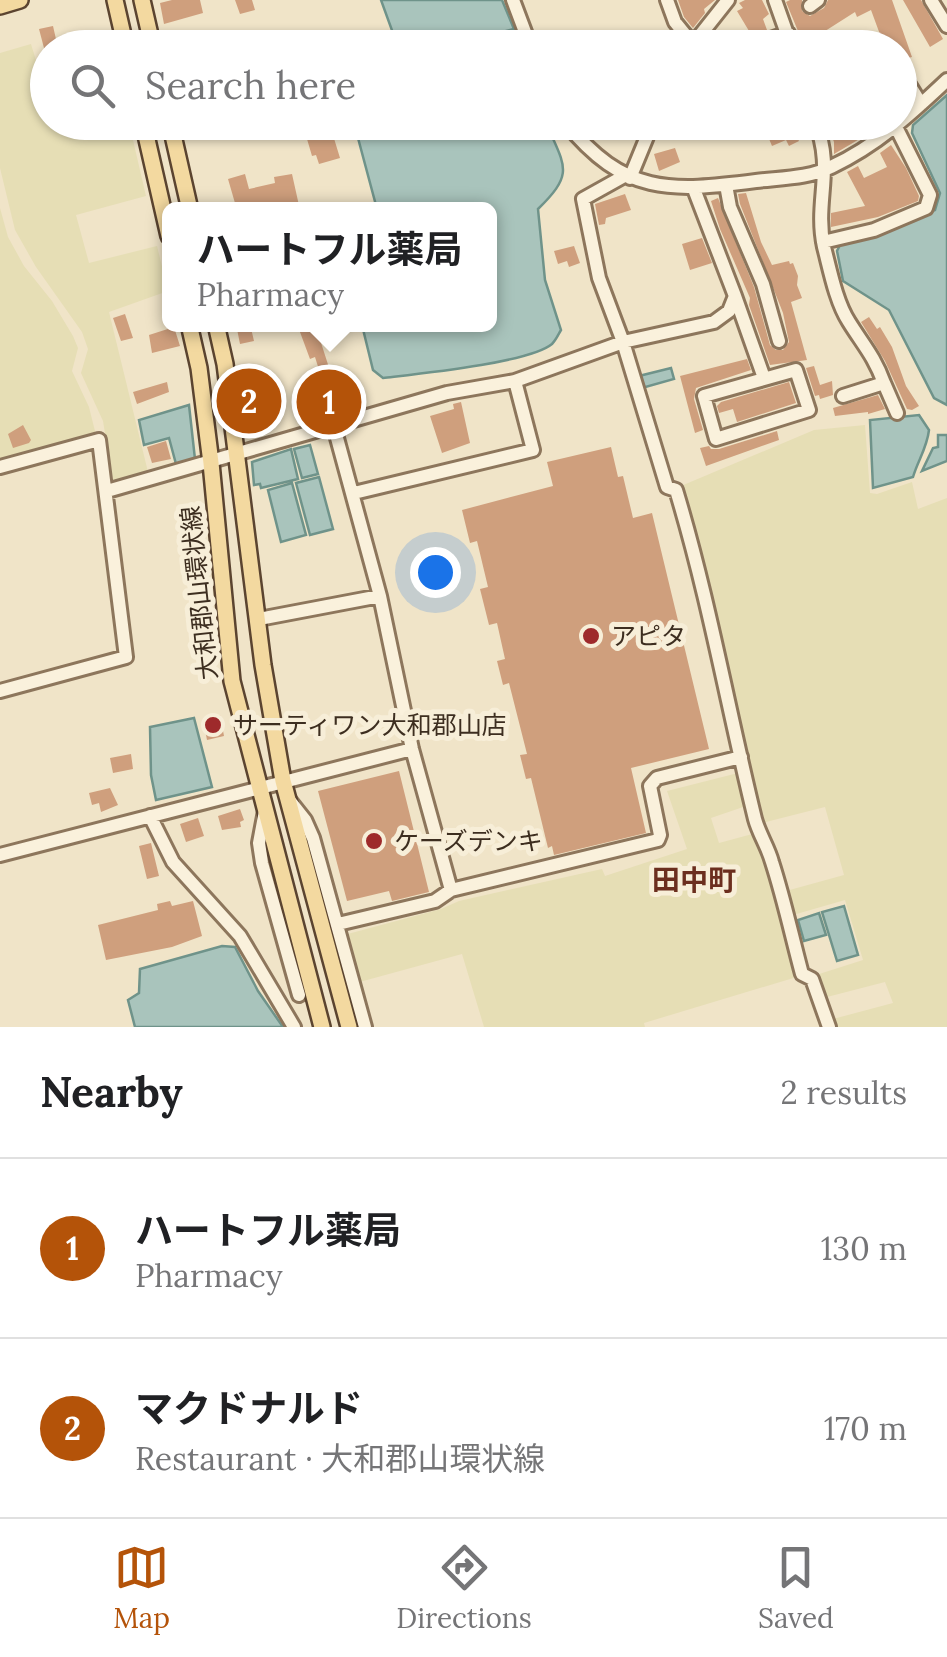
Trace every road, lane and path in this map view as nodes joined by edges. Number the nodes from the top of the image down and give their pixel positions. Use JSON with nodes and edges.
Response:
{"nodes":[{"id":1,"x":20,"y":0,"type":"edge"},
{"id":2,"x":115,"y":0,"type":"edge"},
{"id":3,"x":142,"y":0,"type":"edge"},
{"id":4,"x":512,"y":0,"type":"edge"},
{"id":5,"x":667,"y":0,"type":"edge"},
{"id":6,"x":728,"y":0,"type":"edge"},
{"id":7,"x":775,"y":0,"type":"edge"},
{"id":8,"x":931,"y":0,"type":"edge"},
{"id":9,"x":0,"y":6,"type":"edge"},
{"id":10,"x":947,"y":26,"type":"edge"},
{"id":11,"x":122,"y":30,"type":"edge"},
{"id":12,"x":149,"y":30,"type":"edge"},
{"id":13,"x":524,"y":30,"type":"edge"},
{"id":14,"x":681,"y":30,"type":"edge"},
{"id":15,"x":703,"y":30,"type":"edge"},
{"id":16,"x":786,"y":30,"type":"edge"},
{"id":17,"x":947,"y":80,"type":"edge"},
{"id":18,"x":917,"y":96,"type":"edge"},
{"id":19,"x":922,"y":104,"type":"junction"},
{"id":20,"x":917,"y":108,"type":"edge"},
{"id":21,"x":147,"y":140,"type":"edge"},
{"id":22,"x":174,"y":140,"type":"edge"},
{"id":23,"x":580,"y":140,"type":"edge"},
{"id":24,"x":645,"y":140,"type":"edge"},
{"id":25,"x":820,"y":140,"type":"edge"},
{"id":26,"x":875,"y":140,"type":"edge"},
{"id":27,"x":903,"y":140,"type":"edge"},
{"id":28,"x":826,"y":170,"type":"junction"},
{"id":29,"x":628,"y":176,"type":"junction"},
{"id":30,"x":726,"y":185,"type":"junction"},
{"id":31,"x":694,"y":189,"type":"junction"},
{"id":32,"x":188,"y":202,"type":"edge"},
{"id":33,"x":162,"y":205,"type":"edge"},
{"id":34,"x":823,"y":242,"type":"junction"},
{"id":35,"x":735,"y":296,"type":"junction"},
{"id":36,"x":725,"y":315,"type":"junction"},
{"id":37,"x":746,"y":327,"type":"junction"},
{"id":38,"x":191,"y":332,"type":"edge"},
{"id":39,"x":218,"y":332,"type":"edge"},
{"id":40,"x":779,"y":341,"type":"dead end"},
{"id":41,"x":623,"y":342,"type":"junction"},
{"id":42,"x":764,"y":378,"type":"junction"},
{"id":43,"x":515,"y":381,"type":"junction"},
{"id":44,"x":884,"y":383,"type":"junction"},
{"id":45,"x":843,"y":396,"type":"dead end"},
{"id":46,"x":897,"y":413,"type":"dead end"},
{"id":47,"x":334,"y":427,"type":"junction"},
{"id":48,"x":236,"y":456,"type":"junction"},
{"id":49,"x":212,"y":463,"type":"junction"},
{"id":50,"x":0,"y":467,"type":"edge"},
{"id":51,"x":106,"y":491,"type":"junction"},
{"id":52,"x":354,"y":493,"type":"junction"},
{"id":53,"x":380,"y":596,"type":"junction"},
{"id":54,"x":259,"y":619,"type":"junction"},
{"id":55,"x":0,"y":691,"type":"edge"},
{"id":56,"x":412,"y":749,"type":"junction"},
{"id":57,"x":741,"y":757,"type":"junction"},
{"id":58,"x":283,"y":781,"type":"junction"},
{"id":59,"x":259,"y":787,"type":"junction"},
{"id":60,"x":288,"y":799,"type":"junction"},
{"id":61,"x":265,"y":812,"type":"junction"},
{"id":62,"x":150,"y":816,"type":"junction"},
{"id":63,"x":0,"y":855,"type":"edge"},
{"id":64,"x":452,"y":890,"type":"junction"},
{"id":65,"x":338,"y":924,"type":"junction"},
{"id":66,"x":298,"y":995,"type":"dead end"},
{"id":67,"x":294,"y":1027,"type":"edge"},
{"id":68,"x":322,"y":1027,"type":"edge"},
{"id":69,"x":349,"y":1027,"type":"edge"},
{"id":70,"x":364,"y":1027,"type":"edge"},
{"id":71,"x":828,"y":1027,"type":"edge"}],
"edges":[{"from":1,"to":9,"type":"main road"},
{"from":2,"to":11,"type":"main road"},
{"from":3,"to":12,"type":"main road"},
{"from":4,"to":13,"type":"street"},
{"from":5,"to":14,"type":"street"},
{"from":6,"to":15,"type":"street"},
{"from":7,"to":16,"type":"street"},
{"from":8,"to":10,"type":"street"},
{"from":17,"to":19,"type":"street"},
{"from":18,"to":19,"type":"street"},
{"from":19,"to":20,"type":"street"},
{"from":21,"to":33,"type":"main road"},
{"from":22,"to":32,"type":"main road"},
{"from":23,"to":29,"type":"street"},
{"from":24,"to":29,"type":"street"},
{"from":25,"to":28,"type":"street"},
{"from":26,"to":28,"type":"street"},
{"from":27,"to":34,"type":"street"},
{"from":28,"to":30,"type":"street"},
{"from":28,"to":34,"type":"street"},
{"from":29,"to":31,"type":"street"},
{"from":29,"to":41,"type":"street"},
{"from":30,"to":31,"type":"street"},
{"from":30,"to":40,"type":"street"},
{"from":31,"to":35,"type":"street"},
{"from":34,"to":44,"type":"street"},
{"from":35,"to":36,"type":"street"},
{"from":35,"to":37,"type":"street"},
{"from":36,"to":37,"type":"street"},
{"from":36,"to":41,"type":"street"},
{"from":37,"to":42,"type":"street"},
{"from":38,"to":49,"type":"main road","name":"大和郡山環状線"},
{"from":39,"to":48,"type":"main road"},
{"from":41,"to":43,"type":"street"},
{"from":41,"to":57,"type":"street"},
{"from":42,"to":42,"type":"street"},
{"from":43,"to":47,"type":"street"},
{"from":43,"to":52,"type":"street"},
{"from":44,"to":45,"type":"street"},
{"from":44,"to":46,"type":"street"},
{"from":47,"to":48,"type":"street"},
{"from":47,"to":52,"type":"street"},
{"from":48,"to":49,"type":"street"},
{"from":48,"to":54,"type":"main road"},
{"from":49,"to":51,"type":"street"},
{"from":49,"to":59,"type":"main road","name":"大和郡山環状線"},
{"from":50,"to":51,"type":"street"},
{"from":51,"to":55,"type":"street"},
{"from":52,"to":53,"type":"street"},
{"from":53,"to":54,"type":"street"},
{"from":53,"to":56,"type":"street"},
{"from":54,"to":58,"type":"main road"},
{"from":56,"to":58,"type":"street"},
{"from":56,"to":64,"type":"street"},
{"from":57,"to":64,"type":"street"},
{"from":57,"to":71,"type":"street"},
{"from":58,"to":59,"type":"street"},
{"from":58,"to":60,"type":"main road"},
{"from":59,"to":61,"type":"main road","name":"大和郡山環状線"},
{"from":59,"to":62,"type":"street"},
{"from":60,"to":65,"type":"street"},
{"from":60,"to":69,"type":"main road"},
{"from":61,"to":66,"type":"street"},
{"from":61,"to":68,"type":"main road","name":"大和郡山環状線"},
{"from":62,"to":63,"type":"street"},
{"from":62,"to":67,"type":"street"},
{"from":64,"to":65,"type":"street"},
{"from":65,"to":70,"type":"street"}]}
